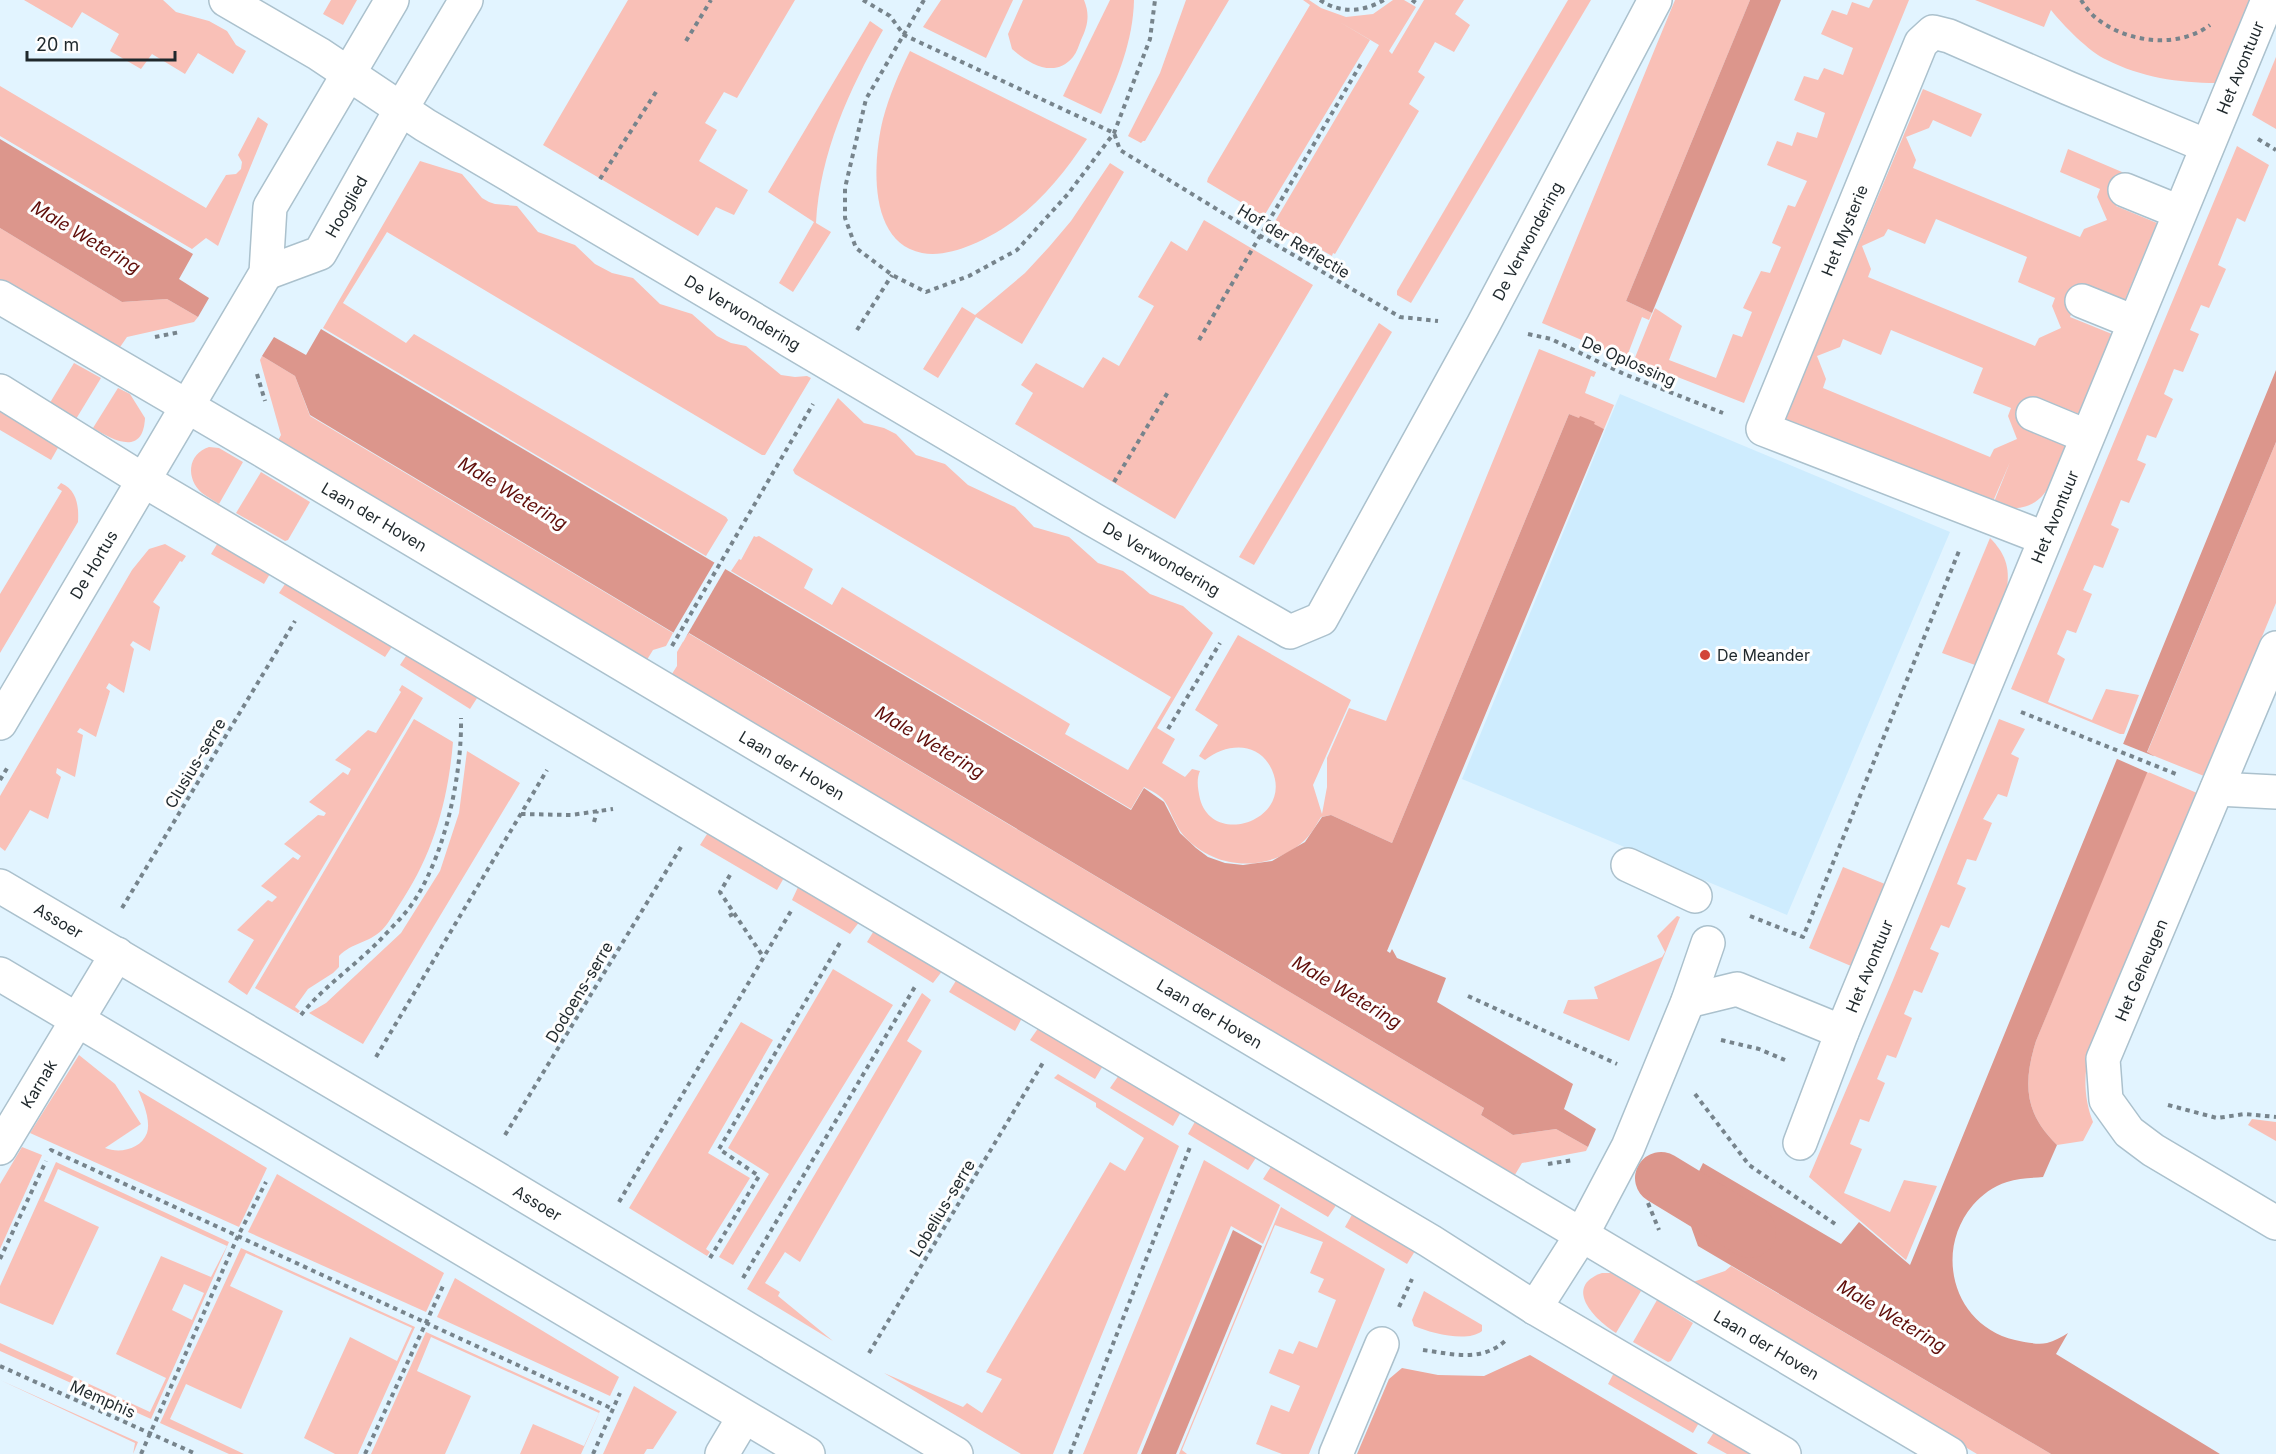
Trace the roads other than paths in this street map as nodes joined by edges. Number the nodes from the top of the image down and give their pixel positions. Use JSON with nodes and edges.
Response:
{"nodes":[{"id":1,"x":226,"y":0,"type":"edge"},
{"id":2,"x":392,"y":0,"type":"edge"},
{"id":3,"x":466,"y":0,"type":"edge"},
{"id":4,"x":1655,"y":0,"type":"edge"},
{"id":5,"x":2268,"y":0,"type":"edge"},
{"id":6,"x":347,"y":72,"type":"junction"},
{"id":7,"x":401,"y":109,"type":"junction"},
{"id":8,"x":2207,"y":146,"type":"junction"},
{"id":9,"x":2125,"y":190,"type":"dead end"},
{"id":10,"x":2179,"y":212,"type":"junction"},
{"id":11,"x":266,"y":273,"type":"junction"},
{"id":12,"x":0,"y":297,"type":"edge"},
{"id":13,"x":2082,"y":301,"type":"dead end"},
{"id":14,"x":2134,"y":322,"type":"junction"},
{"id":15,"x":0,"y":391,"type":"edge"},
{"id":16,"x":186,"y":406,"type":"junction"},
{"id":17,"x":2033,"y":414,"type":"dead end"},
{"id":18,"x":2086,"y":436,"type":"junction"},
{"id":19,"x":143,"y":480,"type":"junction"},
{"id":20,"x":2044,"y":538,"type":"junction"},
{"id":21,"x":2276,"y":648,"type":"edge"},
{"id":22,"x":0,"y":723,"type":"edge"},
{"id":23,"x":2217,"y":789,"type":"junction"},
{"id":24,"x":2276,"y":792,"type":"edge"},
{"id":25,"x":1628,"y":866,"type":"dead end"},
{"id":26,"x":0,"y":886,"type":"edge"},
{"id":27,"x":1695,"y":896,"type":"dead end"},
{"id":28,"x":1708,"y":943,"type":"dead end"},
{"id":29,"x":117,"y":954,"type":"junction"},
{"id":30,"x":0,"y":974,"type":"edge"},
{"id":31,"x":1688,"y":1001,"type":"junction"},
{"id":32,"x":78,"y":1019,"type":"junction"},
{"id":33,"x":1842,"y":1032,"type":"junction"},
{"id":34,"x":1800,"y":1143,"type":"dead end"},
{"id":35,"x":0,"y":1148,"type":"edge"},
{"id":36,"x":2276,"y":1223,"type":"edge"},
{"id":37,"x":1581,"y":1236,"type":"junction"},
{"id":38,"x":1535,"y":1308,"type":"junction"},
{"id":39,"x":1382,"y":1344,"type":"road end"},
{"id":40,"x":744,"y":1417,"type":"junction"},
{"id":41,"x":722,"y":1454,"type":"edge"},
{"id":42,"x":807,"y":1454,"type":"edge"},
{"id":43,"x":956,"y":1454,"type":"edge"},
{"id":44,"x":1336,"y":1454,"type":"edge"},
{"id":45,"x":1784,"y":1454,"type":"edge"},
{"id":46,"x":1950,"y":1454,"type":"edge"}],
"edges":[{"from":1,"to":6,"type":"street"},
{"from":2,"to":6,"type":"street"},
{"from":3,"to":7,"type":"street","name":"Hooglied"},
{"from":4,"to":7,"type":"street","name":"De Verwondering"},
{"from":5,"to":8,"type":"street","name":"Het Avontuur"},
{"from":6,"to":7,"type":"street"},
{"from":6,"to":11,"type":"street"},
{"from":7,"to":11,"type":"street","name":"Hooglied"},
{"from":8,"to":10,"type":"street","name":"Het Avontuur"},
{"from":8,"to":20,"type":"street","name":"Het Mysterie"},
{"from":9,"to":10,"type":"street"},
{"from":10,"to":14,"type":"street","name":"Het Avontuur"},
{"from":11,"to":16,"type":"street"},
{"from":12,"to":16,"type":"street","name":"Laan der Hoven"},
{"from":13,"to":14,"type":"street"},
{"from":14,"to":18,"type":"street","name":"Het Avontuur"},
{"from":15,"to":19,"type":"street"},
{"from":16,"to":19,"type":"street","name":"De Hortus"},
{"from":16,"to":37,"type":"street","name":"Laan der Hoven"},
{"from":17,"to":18,"type":"street"},
{"from":18,"to":20,"type":"street","name":"Het Avontuur"},
{"from":19,"to":22,"type":"street","name":"De Hortus"},
{"from":19,"to":38,"type":"street"},
{"from":20,"to":33,"type":"street","name":"Het Avontuur"},
{"from":21,"to":23,"type":"street","name":"Het Geheugen"},
{"from":23,"to":24,"type":"street"},
{"from":23,"to":36,"type":"street","name":"Het Geheugen"},
{"from":25,"to":27,"type":"street"},
{"from":26,"to":29,"type":"street","name":"Assoer"},
{"from":28,"to":31,"type":"street"},
{"from":29,"to":32,"type":"street"},
{"from":29,"to":43,"type":"street","name":"Assoer"},
{"from":30,"to":32,"type":"street"},
{"from":31,"to":33,"type":"street","name":"Het Avontuur"},
{"from":31,"to":37,"type":"street"},
{"from":32,"to":35,"type":"street","name":"Karnak"},
{"from":32,"to":40,"type":"street"},
{"from":33,"to":34,"type":"street","name":"Het Avontuur"},
{"from":37,"to":38,"type":"street"},
{"from":37,"to":46,"type":"street","name":"Laan der Hoven"},
{"from":38,"to":45,"type":"street"},
{"from":39,"to":44,"type":"street"},
{"from":40,"to":41,"type":"street"},
{"from":40,"to":42,"type":"street"}]}
